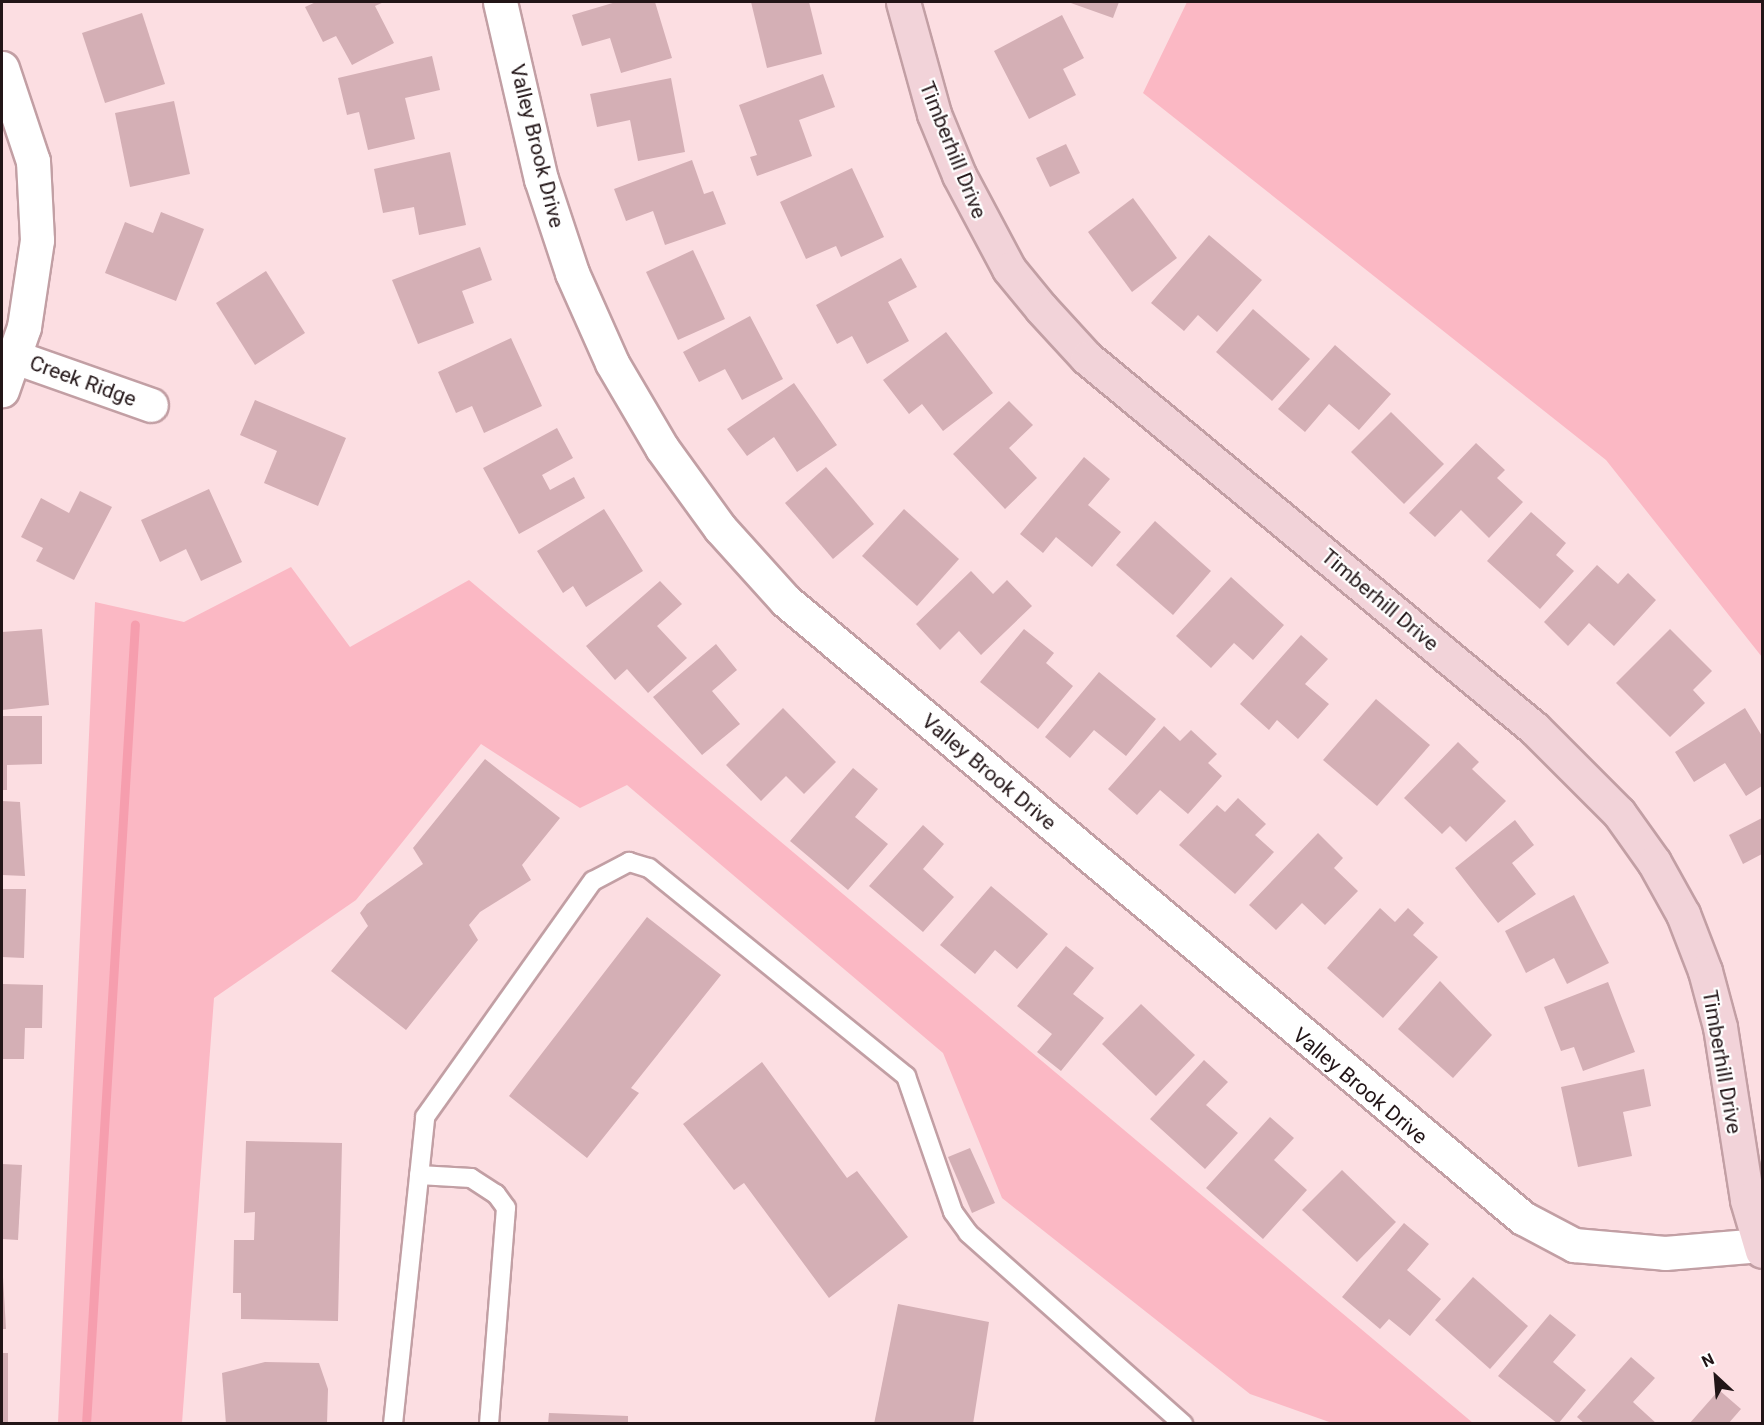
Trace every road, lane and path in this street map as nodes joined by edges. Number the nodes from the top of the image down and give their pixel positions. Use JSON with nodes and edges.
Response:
{"nodes":[{"id":1,"x":500,"y":2,"type":"edge"},
{"id":2,"x":903,"y":2,"type":"edge"},
{"id":3,"x":2,"y":68,"type":"edge"},
{"id":4,"x":15,"y":357,"type":"junction"},
{"id":5,"x":2,"y":390,"type":"edge"},
{"id":6,"x":151,"y":405,"type":"dead end"},
{"id":7,"x":419,"y":1175,"type":"junction"},
{"id":8,"x":1762,"y":1248,"type":"edge"},
{"id":9,"x":393,"y":1424,"type":"edge"},
{"id":10,"x":489,"y":1424,"type":"edge"},
{"id":11,"x":1183,"y":1424,"type":"edge"}],
"edges":[{"from":1,"to":8,"type":"street","name":"Valley Brook Drive"},
{"from":2,"to":8,"type":"street","name":"Timberhill Drive"},
{"from":3,"to":4,"type":"street"},
{"from":4,"to":5,"type":"street"},
{"from":4,"to":6,"type":"street","name":"Creek Ridge"},
{"from":7,"to":9,"type":"lane"},
{"from":7,"to":10,"type":"lane"},
{"from":7,"to":11,"type":"lane"}]}
